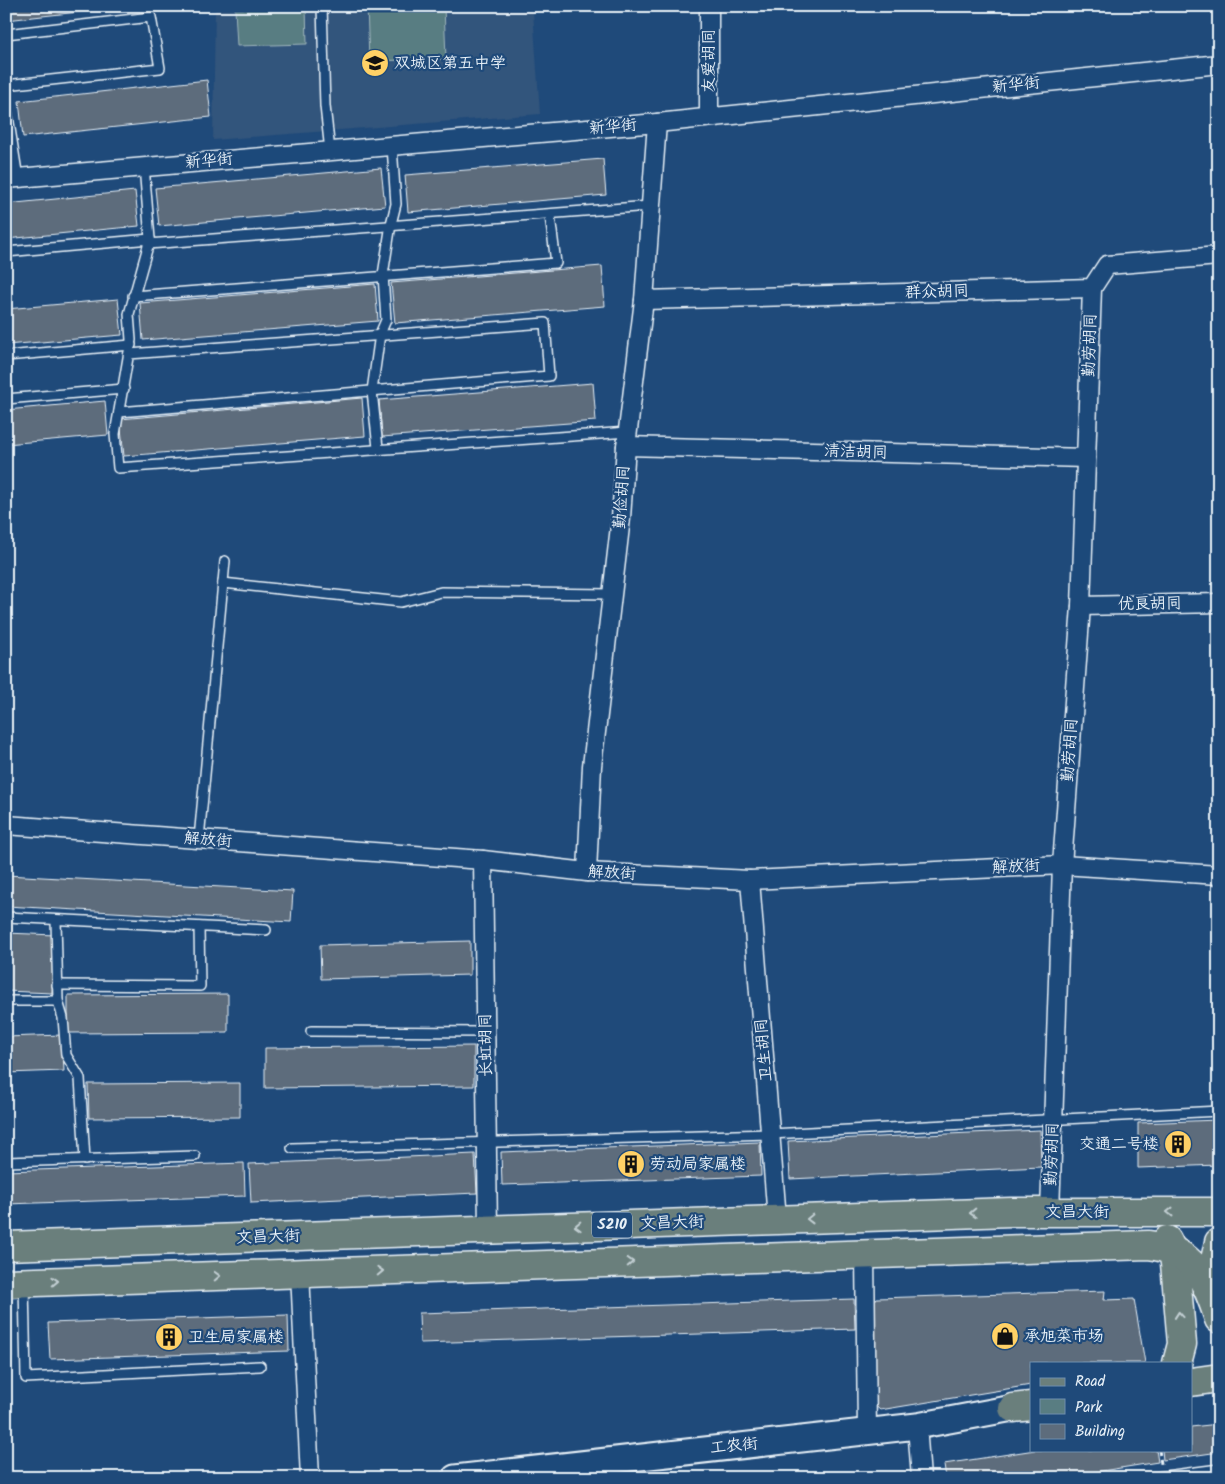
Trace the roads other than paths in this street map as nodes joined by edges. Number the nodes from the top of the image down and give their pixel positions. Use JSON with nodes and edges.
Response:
{"nodes":[{"id":1,"x":322,"y":6,"type":"edge"},
{"id":2,"x":709,"y":6,"type":"edge"},
{"id":3,"x":6,"y":34,"type":"edge"},
{"id":4,"x":1219,"y":64,"type":"edge"},
{"id":5,"x":6,"y":85,"type":"edge"},
{"id":6,"x":6,"y":104,"type":"edge"},
{"id":7,"x":709,"y":117,"type":"junction"},
{"id":8,"x":657,"y":123,"type":"junction"},
{"id":9,"x":392,"y":146,"type":"junction"},
{"id":10,"x":330,"y":151,"type":"junction"},
{"id":11,"x":144,"y":166,"type":"junction"},
{"id":12,"x":12,"y":178,"type":"edge"},
{"id":13,"x":650,"y":206,"type":"junction"},
{"id":14,"x":550,"y":216,"type":"junction"},
{"id":15,"x":391,"y":224,"type":"junction"},
{"id":16,"x":149,"y":241,"type":"junction"},
{"id":17,"x":6,"y":252,"type":"edge"},
{"id":18,"x":1219,"y":256,"type":"edge"},
{"id":19,"x":383,"y":275,"type":"junction"},
{"id":20,"x":1092,"y":288,"type":"junction"},
{"id":21,"x":133,"y":296,"type":"junction"},
{"id":22,"x":644,"y":300,"type":"junction"},
{"id":23,"x":380,"y":334,"type":"junction"},
{"id":24,"x":130,"y":350,"type":"junction"},
{"id":25,"x":6,"y":356,"type":"edge"},
{"id":26,"x":124,"y":389,"type":"junction"},
{"id":27,"x":372,"y":390,"type":"junction"},
{"id":28,"x":6,"y":399,"type":"edge"},
{"id":29,"x":119,"y":412,"type":"junction"},
{"id":30,"x":627,"y":439,"type":"junction"},
{"id":31,"x":378,"y":448,"type":"junction"},
{"id":32,"x":1086,"y":458,"type":"junction"},
{"id":33,"x":225,"y":561,"type":"dead end"},
{"id":34,"x":223,"y":583,"type":"junction"},
{"id":35,"x":612,"y":594,"type":"junction"},
{"id":36,"x":1219,"y":603,"type":"edge"},
{"id":37,"x":1081,"y":606,"type":"junction"},
{"id":38,"x":6,"y":826,"type":"edge"},
{"id":39,"x":199,"y":839,"type":"junction"},
{"id":40,"x":483,"y":860,"type":"junction"},
{"id":41,"x":1062,"y":865,"type":"junction"},
{"id":42,"x":587,"y":872,"type":"junction"},
{"id":43,"x":1219,"y":875,"type":"edge"},
{"id":44,"x":750,"y":880,"type":"junction"},
{"id":45,"x":6,"y":917,"type":"edge"},
{"id":46,"x":56,"y":920,"type":"junction"},
{"id":47,"x":199,"y":927,"type":"junction"},
{"id":48,"x":266,"y":930,"type":"dead end"},
{"id":49,"x":57,"y":985,"type":"junction"},
{"id":50,"x":6,"y":1001,"type":"edge"},
{"id":51,"x":58,"y":1001,"type":"junction"},
{"id":52,"x":311,"y":1032,"type":"dead end"},
{"id":53,"x":486,"y":1032,"type":"junction"},
{"id":54,"x":1219,"y":1111,"type":"edge"},
{"id":55,"x":1053,"y":1120,"type":"junction"},
{"id":56,"x":770,"y":1134,"type":"junction"},
{"id":57,"x":487,"y":1144,"type":"junction"},
{"id":58,"x":292,"y":1148,"type":"dead end"},
{"id":59,"x":195,"y":1156,"type":"dead end"},
{"id":60,"x":85,"y":1160,"type":"junction"},
{"id":61,"x":6,"y":1162,"type":"edge"},
{"id":62,"x":1011,"y":1212,"type":"junction"},
{"id":63,"x":1050,"y":1212,"type":"junction"},
{"id":64,"x":1219,"y":1212,"type":"edge"},
{"id":65,"x":777,"y":1219,"type":"junction"},
{"id":66,"x":488,"y":1229,"type":"junction"},
{"id":67,"x":1219,"y":1242,"type":"edge"},
{"id":68,"x":6,"y":1246,"type":"edge"},
{"id":69,"x":1174,"y":1252,"type":"junction"},
{"id":70,"x":865,"y":1254,"type":"junction"},
{"id":71,"x":300,"y":1273,"type":"junction"},
{"id":72,"x":15,"y":1282,"type":"edge"},
{"id":73,"x":1219,"y":1306,"type":"edge"},
{"id":74,"x":1219,"y":1319,"type":"edge"},
{"id":75,"x":1177,"y":1362,"type":"edge"},
{"id":76,"x":260,"y":1366,"type":"dead end"},
{"id":77,"x":1219,"y":1378,"type":"edge"},
{"id":78,"x":1192,"y":1382,"type":"edge"},
{"id":79,"x":1022,"y":1407,"type":"edge"},
{"id":80,"x":916,"y":1426,"type":"junction"},
{"id":81,"x":867,"y":1432,"type":"junction"},
{"id":82,"x":1219,"y":1469,"type":"edge"},
{"id":83,"x":1162,"y":1477,"type":"edge"},
{"id":84,"x":310,"y":1478,"type":"edge"},
{"id":85,"x":455,"y":1478,"type":"edge"},
{"id":86,"x":921,"y":1478,"type":"edge"},
{"id":87,"x":1150,"y":1478,"type":"edge"}],
"edges":[{"from":1,"to":10,"type":"lane"},
{"from":2,"to":7,"type":"street","name":"友爱胡同"},
{"from":3,"to":5,"type":"lane"},
{"from":4,"to":7,"type":"street","name":"新华街"},
{"from":6,"to":12,"type":"lane"},
{"from":7,"to":8,"type":"street","name":"新华街"},
{"from":8,"to":9,"type":"street","name":"新华街"},
{"from":8,"to":13,"type":"street","name":"勤俭胡同"},
{"from":9,"to":10,"type":"street","name":"新华街"},
{"from":9,"to":15,"type":"lane"},
{"from":10,"to":11,"type":"street","name":"新华街"},
{"from":11,"to":12,"type":"street","name":"新华街"},
{"from":11,"to":16,"type":"lane"},
{"from":13,"to":14,"type":"lane"},
{"from":13,"to":22,"type":"street","name":"勤俭胡同"},
{"from":14,"to":15,"type":"lane"},
{"from":14,"to":19,"type":"lane"},
{"from":15,"to":16,"type":"lane"},
{"from":15,"to":19,"type":"lane"},
{"from":16,"to":17,"type":"lane"},
{"from":16,"to":21,"type":"lane"},
{"from":18,"to":20,"type":"street"},
{"from":19,"to":21,"type":"lane"},
{"from":19,"to":23,"type":"lane"},
{"from":20,"to":22,"type":"street","name":"群众胡同"},
{"from":20,"to":32,"type":"street","name":"勤劳胡同"},
{"from":21,"to":24,"type":"lane"},
{"from":22,"to":30,"type":"street","name":"勤俭胡同"},
{"from":23,"to":24,"type":"lane"},
{"from":23,"to":27,"type":"lane"},
{"from":23,"to":27,"type":"lane"},
{"from":24,"to":25,"type":"lane"},
{"from":24,"to":26,"type":"lane"},
{"from":26,"to":28,"type":"lane"},
{"from":26,"to":29,"type":"lane"},
{"from":27,"to":29,"type":"lane"},
{"from":27,"to":31,"type":"lane"},
{"from":29,"to":31,"type":"lane"},
{"from":30,"to":31,"type":"lane"},
{"from":30,"to":32,"type":"street","name":"清洁胡同"},
{"from":30,"to":35,"type":"street","name":"勤俭胡同"},
{"from":32,"to":37,"type":"street","name":"勤劳胡同"},
{"from":33,"to":34,"type":"lane"},
{"from":34,"to":35,"type":"lane"},
{"from":34,"to":39,"type":"lane"},
{"from":35,"to":42,"type":"street","name":"勤俭胡同"},
{"from":36,"to":37,"type":"street","name":"优良胡同"},
{"from":37,"to":41,"type":"street","name":"勤劳胡同"},
{"from":38,"to":39,"type":"street","name":"解放街"},
{"from":39,"to":40,"type":"street","name":"解放街"},
{"from":40,"to":42,"type":"street","name":"解放街"},
{"from":40,"to":53,"type":"street","name":"长虹胡同"},
{"from":41,"to":43,"type":"street","name":"解放街"},
{"from":41,"to":44,"type":"street","name":"解放街"},
{"from":41,"to":55,"type":"street","name":"勤劳胡同"},
{"from":42,"to":44,"type":"street","name":"解放街"},
{"from":44,"to":56,"type":"street","name":"卫生胡同"},
{"from":45,"to":46,"type":"lane"},
{"from":46,"to":47,"type":"lane"},
{"from":46,"to":49,"type":"lane"},
{"from":47,"to":48,"type":"lane"},
{"from":47,"to":49,"type":"lane"},
{"from":49,"to":51,"type":"lane"},
{"from":50,"to":51,"type":"lane"},
{"from":51,"to":60,"type":"lane"},
{"from":52,"to":53,"type":"lane"},
{"from":53,"to":57,"type":"street","name":"长虹胡同"},
{"from":54,"to":55,"type":"lane"},
{"from":55,"to":56,"type":"lane"},
{"from":55,"to":63,"type":"street","name":"勤劳胡同"},
{"from":56,"to":57,"type":"lane"},
{"from":56,"to":65,"type":"street","name":"卫生胡同"},
{"from":57,"to":58,"type":"lane"},
{"from":57,"to":66,"type":"street","name":"长虹胡同"},
{"from":59,"to":60,"type":"lane"},
{"from":60,"to":61,"type":"lane"},
{"from":62,"to":63,"type":"main road","name":"文昌大街","number":"S210"},
{"from":62,"to":65,"type":"main road","name":"文昌大街","number":"S210","one_way":true},
{"from":62,"to":69,"type":"main road"},
{"from":64,"to":63,"type":"main road","name":"文昌大街","number":"S210","one_way":true},
{"from":65,"to":66,"type":"main road","name":"文昌大街","number":"S210","one_way":true},
{"from":66,"to":68,"type":"main road","name":"文昌大街","number":"S210"},
{"from":67,"to":73,"type":"main road"},
{"from":69,"to":70,"type":"main road"},
{"from":69,"to":74,"type":"main road"},
{"from":75,"to":69,"type":"main road","one_way":true},
{"from":71,"to":70,"type":"main road","one_way":true},
{"from":70,"to":81,"type":"street"},
{"from":72,"to":71,"type":"main road","one_way":true},
{"from":71,"to":84,"type":"street"},
{"from":72,"to":76,"type":"lane"},
{"from":77,"to":78,"type":"main road"},
{"from":79,"to":80,"type":"main road","name":"工农街"},
{"from":80,"to":81,"type":"main road","name":"工农街"},
{"from":80,"to":86,"type":"street"},
{"from":81,"to":85,"type":"main road","name":"工农街"},
{"from":82,"to":83,"type":"lane"},
{"from":83,"to":87,"type":"lane"}]}
